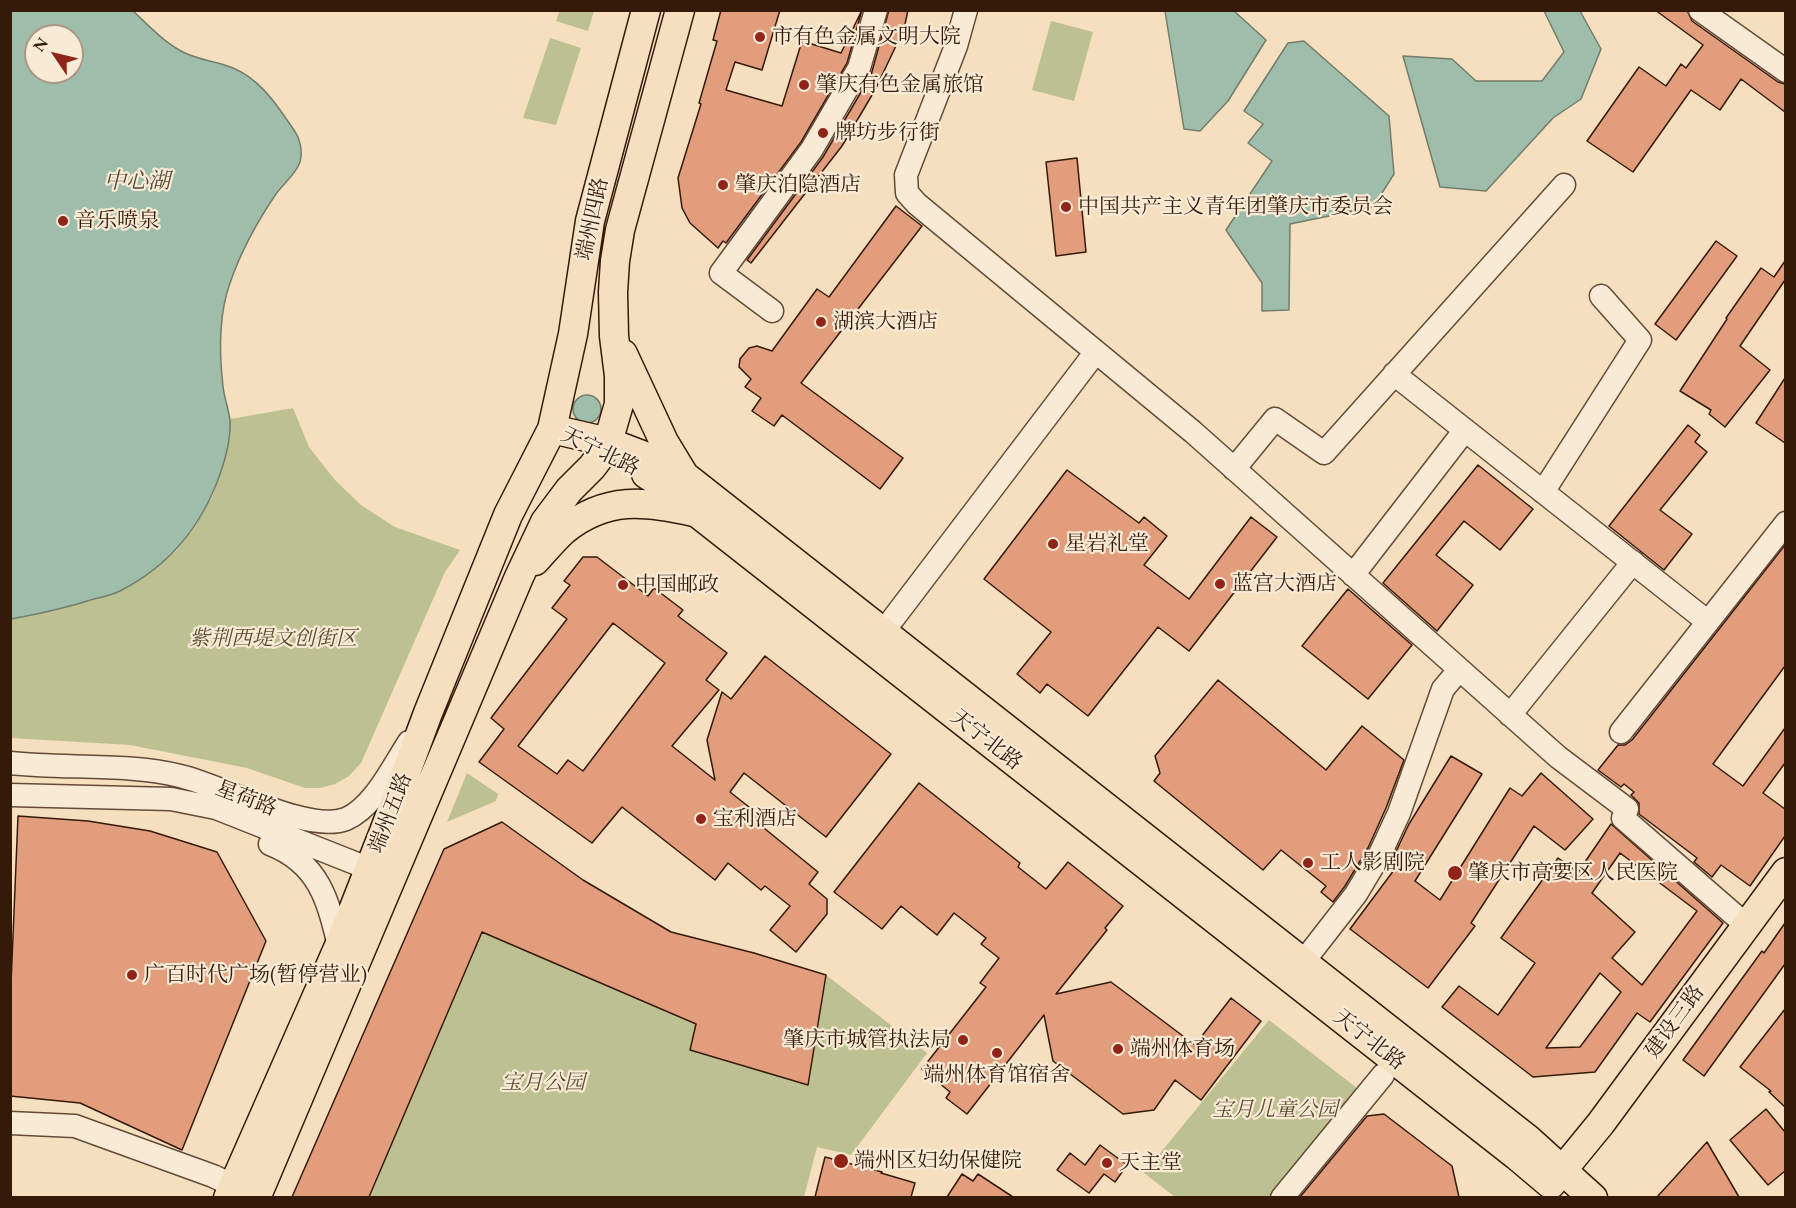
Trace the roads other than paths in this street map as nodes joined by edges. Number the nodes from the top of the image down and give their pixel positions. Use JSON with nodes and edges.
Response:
{"nodes":[{"id":1,"x":646,"y":10,"type":"edge"},
{"id":2,"x":680,"y":10,"type":"edge"},
{"id":3,"x":876,"y":10,"type":"edge"},
{"id":4,"x":966,"y":10,"type":"edge"},
{"id":5,"x":1700,"y":10,"type":"edge"},
{"id":6,"x":1785,"y":71,"type":"edge"},
{"id":7,"x":1564,"y":185,"type":"dead end"},
{"id":8,"x":1600,"y":296,"type":"dead end"},
{"id":9,"x":772,"y":311,"type":"dead end"},
{"id":10,"x":573,"y":334,"type":"junction"},
{"id":11,"x":614,"y":336,"type":"junction"},
{"id":12,"x":1095,"y":353,"type":"junction"},
{"id":13,"x":1394,"y":374,"type":"junction"},
{"id":14,"x":552,"y":429,"type":"junction"},
{"id":15,"x":1465,"y":430,"type":"junction"},
{"id":16,"x":605,"y":448,"type":"junction"},
{"id":17,"x":1234,"y":469,"type":"junction"},
{"id":18,"x":686,"y":477,"type":"junction"},
{"id":19,"x":1543,"y":492,"type":"junction"},
{"id":20,"x":696,"y":512,"type":"junction"},
{"id":21,"x":1785,"y":523,"type":"edge"},
{"id":22,"x":1633,"y":562,"type":"junction"},
{"id":23,"x":1353,"y":574,"type":"junction"},
{"id":24,"x":519,"y":577,"type":"junction"},
{"id":25,"x":1708,"y":622,"type":"junction"},
{"id":26,"x":883,"y":632,"type":"junction"},
{"id":27,"x":1459,"y":670,"type":"junction"},
{"id":28,"x":428,"y":713,"type":"junction"},
{"id":29,"x":1510,"y":715,"type":"junction"},
{"id":30,"x":1620,"y":732,"type":"dead end"},
{"id":31,"x":10,"y":763,"type":"edge"},
{"id":32,"x":10,"y":795,"type":"edge"},
{"id":33,"x":171,"y":799,"type":"junction"},
{"id":34,"x":1785,"y":872,"type":"edge"},
{"id":35,"x":380,"y":873,"type":"junction"},
{"id":36,"x":1785,"y":904,"type":"edge"},
{"id":37,"x":1746,"y":925,"type":"junction"},
{"id":38,"x":339,"y":946,"type":"junction"},
{"id":39,"x":1296,"y":970,"type":"junction"},
{"id":40,"x":1383,"y":1075,"type":"dead end"},
{"id":41,"x":10,"y":1123,"type":"edge"},
{"id":42,"x":1565,"y":1190,"type":"edge"},
{"id":43,"x":240,"y":1194,"type":"edge"},
{"id":44,"x":1282,"y":1197,"type":"edge"}],
"edges":[{"from":1,"to":10,"type":"main road","name":"端州四路"},
{"from":2,"to":11,"type":"main road","name":"端州四路"},
{"from":3,"to":9,"type":"street"},
{"from":4,"to":12,"type":"street"},
{"from":5,"to":6,"type":"street"},
{"from":7,"to":13,"type":"street"},
{"from":8,"to":19,"type":"street"},
{"from":10,"to":11,"type":"main road"},
{"from":10,"to":14,"type":"main road","name":"端州四路"},
{"from":11,"to":16,"type":"main road","name":"端州四路"},
{"from":11,"to":18,"type":"main road"},
{"from":12,"to":17,"type":"street"},
{"from":12,"to":26,"type":"street"},
{"from":13,"to":15,"type":"street"},
{"from":13,"to":17,"type":"street"},
{"from":14,"to":16,"type":"main road","name":"天宁北路"},
{"from":14,"to":28,"type":"main road","name":"端州五路"},
{"from":15,"to":19,"type":"street"},
{"from":15,"to":23,"type":"street"},
{"from":16,"to":18,"type":"main road","name":"天宁北路"},
{"from":16,"to":20,"type":"main road","name":"天宁北路"},
{"from":16,"to":24,"type":"main road","name":"端州五路"},
{"from":17,"to":23,"type":"street"},
{"from":18,"to":26,"type":"main road","name":"天宁北路"},
{"from":19,"to":22,"type":"street"},
{"from":20,"to":24,"type":"main road"},
{"from":20,"to":39,"type":"main road","name":"天宁北路"},
{"from":21,"to":25,"type":"street"},
{"from":22,"to":25,"type":"street"},
{"from":22,"to":29,"type":"street"},
{"from":23,"to":27,"type":"street"},
{"from":24,"to":35,"type":"main road","name":"端州五路"},
{"from":25,"to":30,"type":"street"},
{"from":26,"to":39,"type":"main road","name":"天宁北路"},
{"from":27,"to":29,"type":"street"},
{"from":27,"to":39,"type":"street"},
{"from":28,"to":31,"type":"street","name":"星荷路"},
{"from":28,"to":35,"type":"main road","name":"端州五路"},
{"from":29,"to":37,"type":"street"},
{"from":32,"to":33,"type":"street","name":"星荷路"},
{"from":33,"to":35,"type":"street","name":"星荷路"},
{"from":33,"to":38,"type":"street"},
{"from":34,"to":37,"type":"main road","name":"建设三路"},
{"from":35,"to":38,"type":"main road","name":"端州五路"},
{"from":35,"to":43,"type":"main road","name":"端州五路"},
{"from":36,"to":42,"type":"main road","name":"建设三路"},
{"from":37,"to":42,"type":"main road","name":"建设三路"},
{"from":38,"to":43,"type":"main road","name":"端州五路"},
{"from":39,"to":42,"type":"main road","name":"天宁北路"},
{"from":40,"to":44,"type":"street"},
{"from":41,"to":43,"type":"street"}]}
